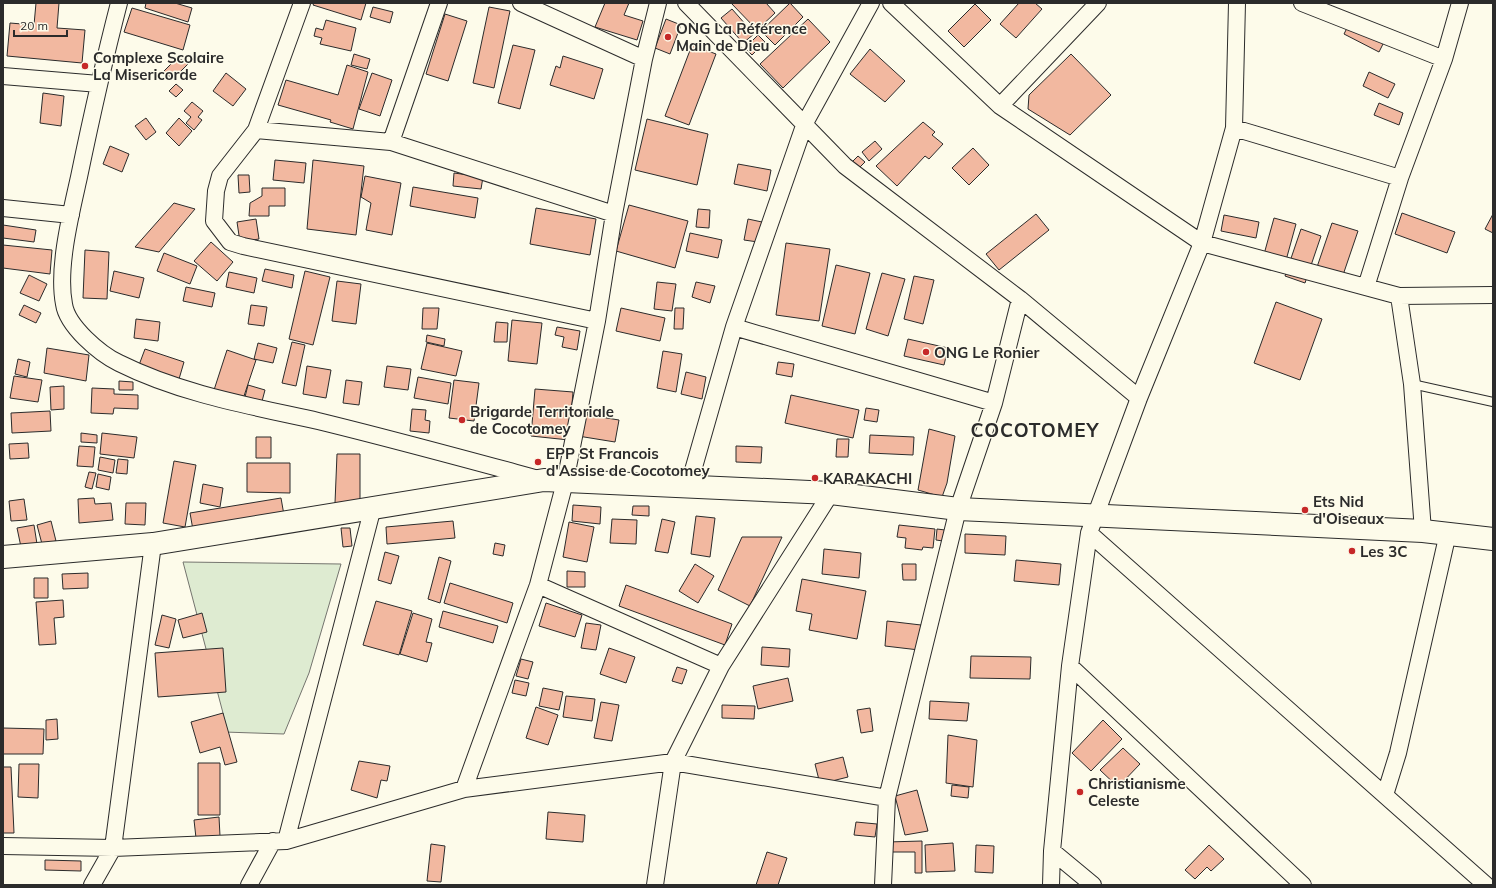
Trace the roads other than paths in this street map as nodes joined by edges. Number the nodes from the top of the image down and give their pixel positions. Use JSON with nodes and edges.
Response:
{"nodes":[{"id":1,"x":119,"y":3,"type":"edge"},
{"id":2,"x":302,"y":3,"type":"edge"},
{"id":3,"x":439,"y":3,"type":"edge"},
{"id":4,"x":521,"y":3,"type":"edge"},
{"id":5,"x":658,"y":3,"type":"edge"},
{"id":6,"x":686,"y":3,"type":"edge"},
{"id":7,"x":871,"y":3,"type":"edge"},
{"id":8,"x":892,"y":3,"type":"edge"},
{"id":9,"x":1098,"y":3,"type":"edge"},
{"id":10,"x":1237,"y":3,"type":"edge"},
{"id":11,"x":1302,"y":3,"type":"edge"},
{"id":12,"x":1460,"y":3,"type":"edge"},
{"id":13,"x":644,"y":59,"type":"junction"},
{"id":14,"x":1444,"y":60,"type":"junction"},
{"id":15,"x":3,"y":76,"type":"edge"},
{"id":16,"x":99,"y":84,"type":"junction"},
{"id":17,"x":1000,"y":106,"type":"junction"},
{"id":18,"x":805,"y":123,"type":"junction"},
{"id":19,"x":1234,"y":128,"type":"junction"},
{"id":20,"x":256,"y":130,"type":"junction"},
{"id":21,"x":391,"y":142,"type":"junction"},
{"id":22,"x":1400,"y":178,"type":"junction"},
{"id":23,"x":3,"y":208,"type":"edge"},
{"id":24,"x":71,"y":214,"type":"junction"},
{"id":25,"x":614,"y":214,"type":"junction"},
{"id":26,"x":1202,"y":242,"type":"junction"},
{"id":27,"x":1366,"y":287,"type":"junction"},
{"id":28,"x":1493,"y":295,"type":"edge"},
{"id":29,"x":1399,"y":296,"type":"junction"},
{"id":30,"x":1020,"y":299,"type":"junction"},
{"id":31,"x":597,"y":321,"type":"junction"},
{"id":32,"x":734,"y":328,"type":"junction"},
{"id":33,"x":1412,"y":384,"type":"junction"},
{"id":34,"x":1139,"y":398,"type":"junction"},
{"id":35,"x":1493,"y":402,"type":"edge"},
{"id":36,"x":994,"y":403,"type":"junction"},
{"id":37,"x":544,"y":480,"type":"junction"},
{"id":38,"x":566,"y":482,"type":"junction"},
{"id":39,"x":688,"y":488,"type":"junction"},
{"id":40,"x":831,"y":494,"type":"junction"},
{"id":41,"x":373,"y":507,"type":"junction"},
{"id":42,"x":958,"y":509,"type":"junction"},
{"id":43,"x":1092,"y":524,"type":"junction"},
{"id":44,"x":1423,"y":530,"type":"junction"},
{"id":45,"x":1448,"y":533,"type":"junction"},
{"id":46,"x":1493,"y":539,"type":"edge"},
{"id":47,"x":153,"y":544,"type":"junction"},
{"id":48,"x":3,"y":557,"type":"edge"},
{"id":49,"x":538,"y":585,"type":"junction"},
{"id":50,"x":721,"y":666,"type":"junction"},
{"id":51,"x":1070,"y":666,"type":"junction"},
{"id":52,"x":673,"y":762,"type":"junction"},
{"id":53,"x":464,"y":790,"type":"junction"},
{"id":54,"x":1385,"y":795,"type":"junction"},
{"id":55,"x":887,"y":798,"type":"junction"},
{"id":56,"x":280,"y":841,"type":"junction"},
{"id":57,"x":3,"y":846,"type":"edge"},
{"id":58,"x":113,"y":848,"type":"junction"},
{"id":59,"x":1052,"y":851,"type":"junction"},
{"id":60,"x":92,"y":885,"type":"edge"},
{"id":61,"x":249,"y":885,"type":"edge"},
{"id":62,"x":656,"y":885,"type":"edge"},
{"id":63,"x":883,"y":885,"type":"edge"},
{"id":64,"x":1051,"y":885,"type":"edge"},
{"id":65,"x":1093,"y":885,"type":"edge"},
{"id":66,"x":1303,"y":885,"type":"edge"},
{"id":67,"x":1486,"y":885,"type":"edge"}],
"edges":[{"from":1,"to":16,"type":"street"},
{"from":2,"to":20,"type":"street"},
{"from":3,"to":21,"type":"street"},
{"from":4,"to":13,"type":"street"},
{"from":5,"to":13,"type":"street"},
{"from":6,"to":18,"type":"street"},
{"from":7,"to":18,"type":"street"},
{"from":8,"to":17,"type":"street"},
{"from":9,"to":17,"type":"street"},
{"from":10,"to":19,"type":"street"},
{"from":11,"to":14,"type":"street"},
{"from":12,"to":14,"type":"street"},
{"from":13,"to":25,"type":"street"},
{"from":14,"to":22,"type":"street"},
{"from":15,"to":16,"type":"street"},
{"from":16,"to":24,"type":"street"},
{"from":17,"to":26,"type":"street"},
{"from":18,"to":30,"type":"street"},
{"from":18,"to":32,"type":"street"},
{"from":19,"to":22,"type":"street"},
{"from":19,"to":26,"type":"street"},
{"from":20,"to":21,"type":"street"},
{"from":20,"to":31,"type":"street"},
{"from":21,"to":25,"type":"street"},
{"from":22,"to":27,"type":"street"},
{"from":23,"to":24,"type":"street"},
{"from":24,"to":37,"type":"street"},
{"from":25,"to":31,"type":"street"},
{"from":26,"to":27,"type":"street"},
{"from":26,"to":34,"type":"street"},
{"from":27,"to":29,"type":"street"},
{"from":28,"to":29,"type":"street"},
{"from":29,"to":33,"type":"street"},
{"from":30,"to":34,"type":"street"},
{"from":30,"to":36,"type":"street"},
{"from":31,"to":38,"type":"street"},
{"from":32,"to":36,"type":"street"},
{"from":32,"to":39,"type":"street"},
{"from":33,"to":35,"type":"lane"},
{"from":33,"to":44,"type":"street"},
{"from":34,"to":43,"type":"street"},
{"from":36,"to":42,"type":"street"},
{"from":37,"to":38,"type":"main road"},
{"from":37,"to":41,"type":"main road"},
{"from":38,"to":39,"type":"main road"},
{"from":38,"to":49,"type":"street"},
{"from":39,"to":40,"type":"main road"},
{"from":40,"to":42,"type":"main road"},
{"from":40,"to":50,"type":"street"},
{"from":41,"to":47,"type":"main road"},
{"from":41,"to":56,"type":"street"},
{"from":42,"to":43,"type":"main road"},
{"from":42,"to":55,"type":"street"},
{"from":43,"to":44,"type":"main road"},
{"from":43,"to":51,"type":"street"},
{"from":43,"to":54,"type":"street"},
{"from":44,"to":45,"type":"main road"},
{"from":45,"to":46,"type":"main road"},
{"from":45,"to":54,"type":"street"},
{"from":47,"to":48,"type":"main road"},
{"from":47,"to":58,"type":"street"},
{"from":49,"to":50,"type":"street"},
{"from":49,"to":53,"type":"street"},
{"from":50,"to":52,"type":"street"},
{"from":51,"to":59,"type":"street"},
{"from":51,"to":66,"type":"street"},
{"from":52,"to":53,"type":"street"},
{"from":52,"to":55,"type":"street"},
{"from":52,"to":62,"type":"street"},
{"from":53,"to":56,"type":"street"},
{"from":54,"to":67,"type":"street"},
{"from":55,"to":63,"type":"street"},
{"from":56,"to":58,"type":"street"},
{"from":56,"to":61,"type":"street"},
{"from":57,"to":58,"type":"street"},
{"from":58,"to":60,"type":"street"},
{"from":59,"to":64,"type":"street"},
{"from":59,"to":65,"type":"street"}]}
